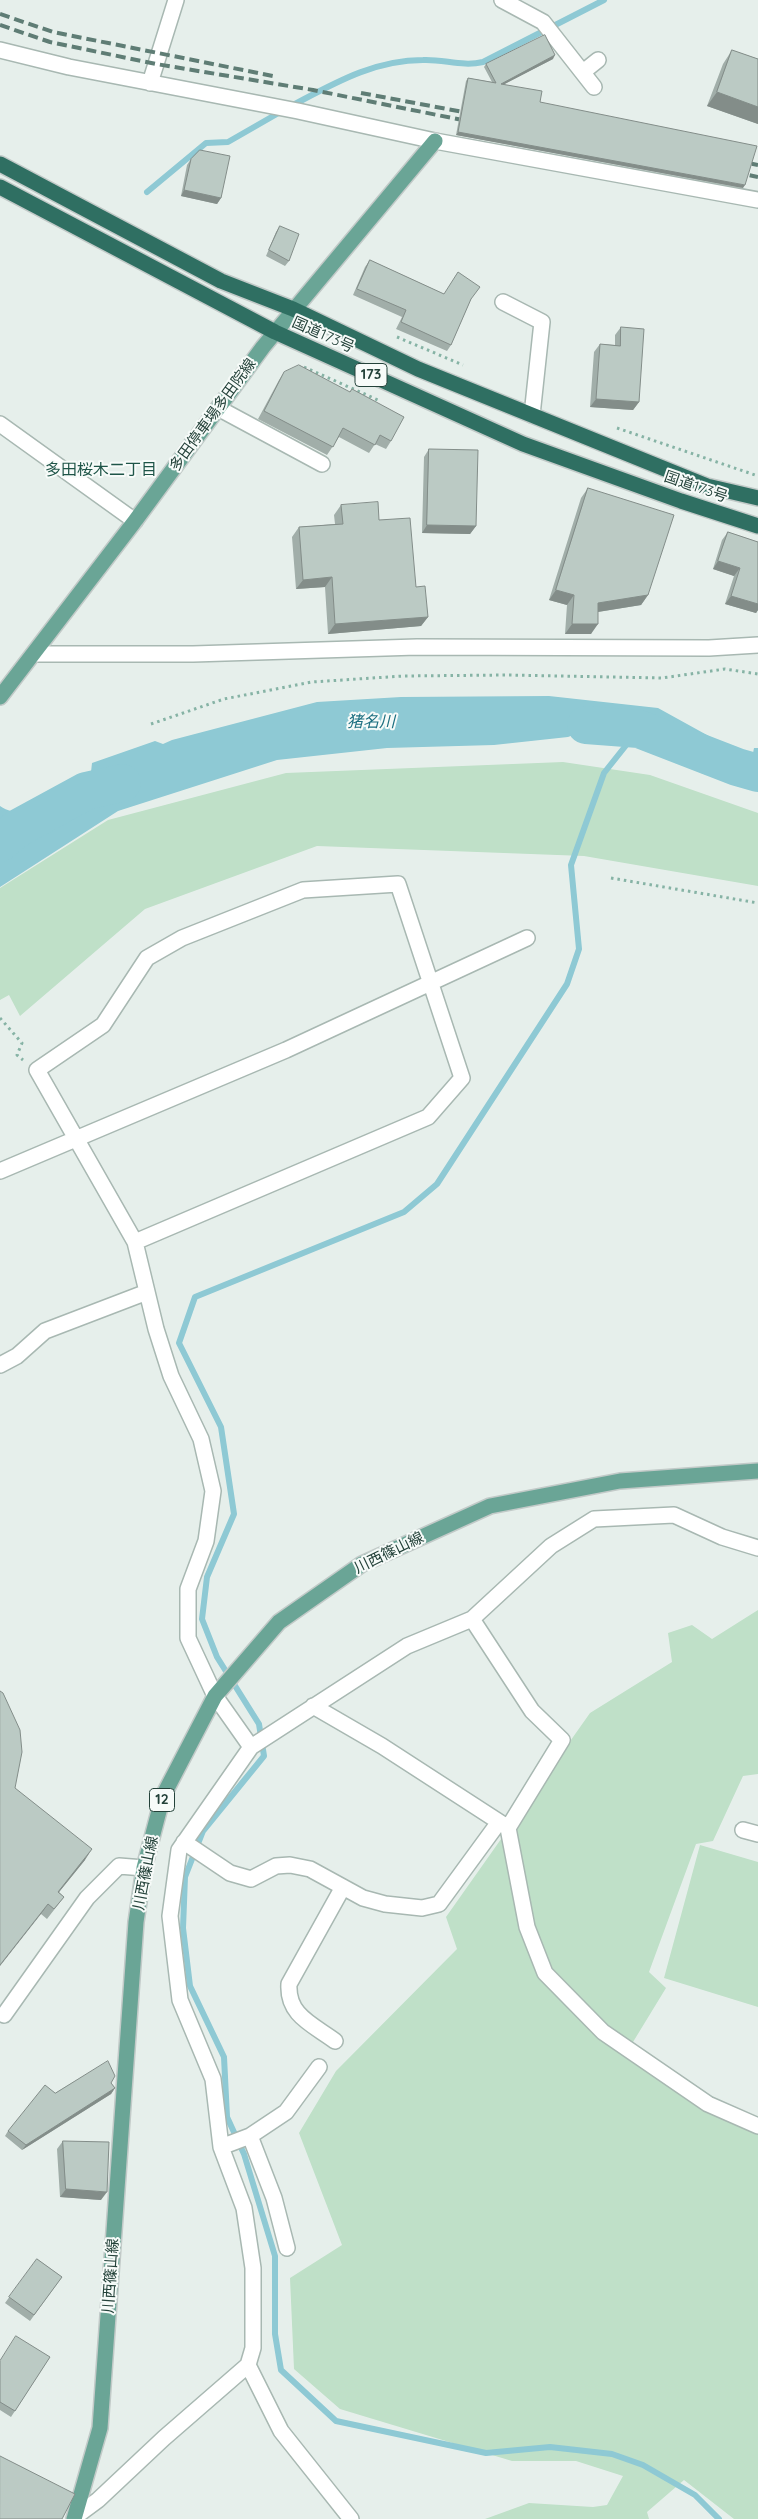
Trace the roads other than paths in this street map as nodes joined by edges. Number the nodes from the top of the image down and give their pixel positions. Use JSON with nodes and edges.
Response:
{"nodes":[{"id":1,"x":176,"y":0,"type":"edge"},
{"id":2,"x":502,"y":0,"type":"edge"},
{"id":3,"x":0,"y":50,"type":"edge"},
{"id":4,"x":598,"y":60,"type":"dead end"},
{"id":5,"x":583,"y":72,"type":"junction"},
{"id":6,"x":150,"y":83,"type":"junction"},
{"id":7,"x":594,"y":87,"type":"dead end"},
{"id":8,"x":435,"y":141,"type":"junction"},
{"id":9,"x":0,"y":164,"type":"edge"},
{"id":10,"x":0,"y":186,"type":"edge"},
{"id":11,"x":758,"y":200,"type":"edge"},
{"id":12,"x":503,"y":302,"type":"dead end"},
{"id":13,"x":293,"y":309,"type":"junction"},
{"id":14,"x":275,"y":332,"type":"junction"},
{"id":15,"x":218,"y":408,"type":"junction"},
{"id":16,"x":532,"y":415,"type":"junction"},
{"id":17,"x":0,"y":424,"type":"edge"},
{"id":18,"x":322,"y":464,"type":"dead end"},
{"id":19,"x":758,"y":498,"type":"edge"},
{"id":20,"x":135,"y":521,"type":"junction"},
{"id":21,"x":758,"y":526,"type":"edge"},
{"id":22,"x":758,"y":645,"type":"edge"},
{"id":23,"x":34,"y":654,"type":"junction"},
{"id":24,"x":0,"y":697,"type":"edge"},
{"id":25,"x":527,"y":938,"type":"dead end"},
{"id":26,"x":431,"y":983,"type":"junction"},
{"id":27,"x":78,"y":1139,"type":"junction"},
{"id":28,"x":0,"y":1171,"type":"edge"},
{"id":29,"x":135,"y":1242,"type":"junction"},
{"id":30,"x":147,"y":1292,"type":"junction"},
{"id":31,"x":0,"y":1366,"type":"edge"},
{"id":32,"x":758,"y":1471,"type":"edge"},
{"id":33,"x":758,"y":1548,"type":"edge"},
{"id":34,"x":472,"y":1619,"type":"junction"},
{"id":35,"x":214,"y":1696,"type":"junction"},
{"id":36,"x":313,"y":1706,"type":"junction"},
{"id":37,"x":251,"y":1747,"type":"junction"},
{"id":38,"x":503,"y":1825,"type":"junction"},
{"id":39,"x":184,"y":1842,"type":"junction"},
{"id":40,"x":144,"y":1868,"type":"junction"},
{"id":41,"x":343,"y":1887,"type":"junction"},
{"id":42,"x":4,"y":2015,"type":"dead end"},
{"id":43,"x":335,"y":2041,"type":"dead end"},
{"id":44,"x":319,"y":2068,"type":"dead end"},
{"id":45,"x":758,"y":2126,"type":"edge"},
{"id":46,"x":250,"y":2136,"type":"junction"},
{"id":47,"x":221,"y":2147,"type":"junction"},
{"id":48,"x":287,"y":2248,"type":"dead end"},
{"id":49,"x":248,"y":2365,"type":"junction"},
{"id":50,"x":75,"y":2518,"type":"edge"},
{"id":51,"x":352,"y":2519,"type":"edge"}],
"edges":[{"from":1,"to":6,"type":"street"},
{"from":2,"to":5,"type":"street"},
{"from":3,"to":6,"type":"street"},
{"from":4,"to":5,"type":"street"},
{"from":5,"to":7,"type":"street"},
{"from":6,"to":8,"type":"street"},
{"from":8,"to":11,"type":"street"},
{"from":8,"to":13,"type":"main road","name":"多田停車場多田院線"},
{"from":9,"to":13,"type":"highway","name":"国道173号","number":"173"},
{"from":10,"to":14,"type":"highway","name":"国道173号","number":"173"},
{"from":12,"to":16,"type":"street"},
{"from":13,"to":14,"type":"main road","name":"多田停車場多田院線"},
{"from":13,"to":16,"type":"highway","name":"国道173号","number":"173"},
{"from":14,"to":15,"type":"main road","name":"多田停車場多田院線"},
{"from":14,"to":21,"type":"highway","name":"国道173号","number":"173"},
{"from":15,"to":18,"type":"street"},
{"from":15,"to":20,"type":"main road","name":"多田停車場多田院線"},
{"from":16,"to":19,"type":"highway","name":"国道173号","number":"173"},
{"from":17,"to":20,"type":"street"},
{"from":20,"to":23,"type":"main road","name":"多田停車場多田院線"},
{"from":22,"to":23,"type":"street"},
{"from":23,"to":24,"type":"main road","name":"多田停車場多田院線"},
{"from":25,"to":26,"type":"street"},
{"from":26,"to":27,"type":"street"},
{"from":26,"to":27,"type":"street"},
{"from":26,"to":29,"type":"street"},
{"from":27,"to":28,"type":"street"},
{"from":27,"to":29,"type":"street"},
{"from":29,"to":30,"type":"street"},
{"from":30,"to":31,"type":"street"},
{"from":30,"to":35,"type":"street"},
{"from":32,"to":35,"type":"main road","name":"川西篠山線","number":"12"},
{"from":33,"to":34,"type":"street"},
{"from":34,"to":36,"type":"street"},
{"from":34,"to":38,"type":"street"},
{"from":35,"to":37,"type":"street"},
{"from":35,"to":40,"type":"main road","name":"川西篠山線","number":"12"},
{"from":36,"to":37,"type":"street"},
{"from":36,"to":38,"type":"street"},
{"from":37,"to":39,"type":"street"},
{"from":38,"to":41,"type":"street"},
{"from":38,"to":45,"type":"street"},
{"from":39,"to":41,"type":"street"},
{"from":39,"to":47,"type":"street"},
{"from":40,"to":42,"type":"street"},
{"from":40,"to":50,"type":"main road","name":"川西篠山線","number":"12"},
{"from":41,"to":43,"type":"street"},
{"from":44,"to":46,"type":"street"},
{"from":46,"to":47,"type":"street"},
{"from":46,"to":48,"type":"street"},
{"from":47,"to":49,"type":"street"},
{"from":49,"to":50,"type":"street"},
{"from":49,"to":51,"type":"street"}]}
